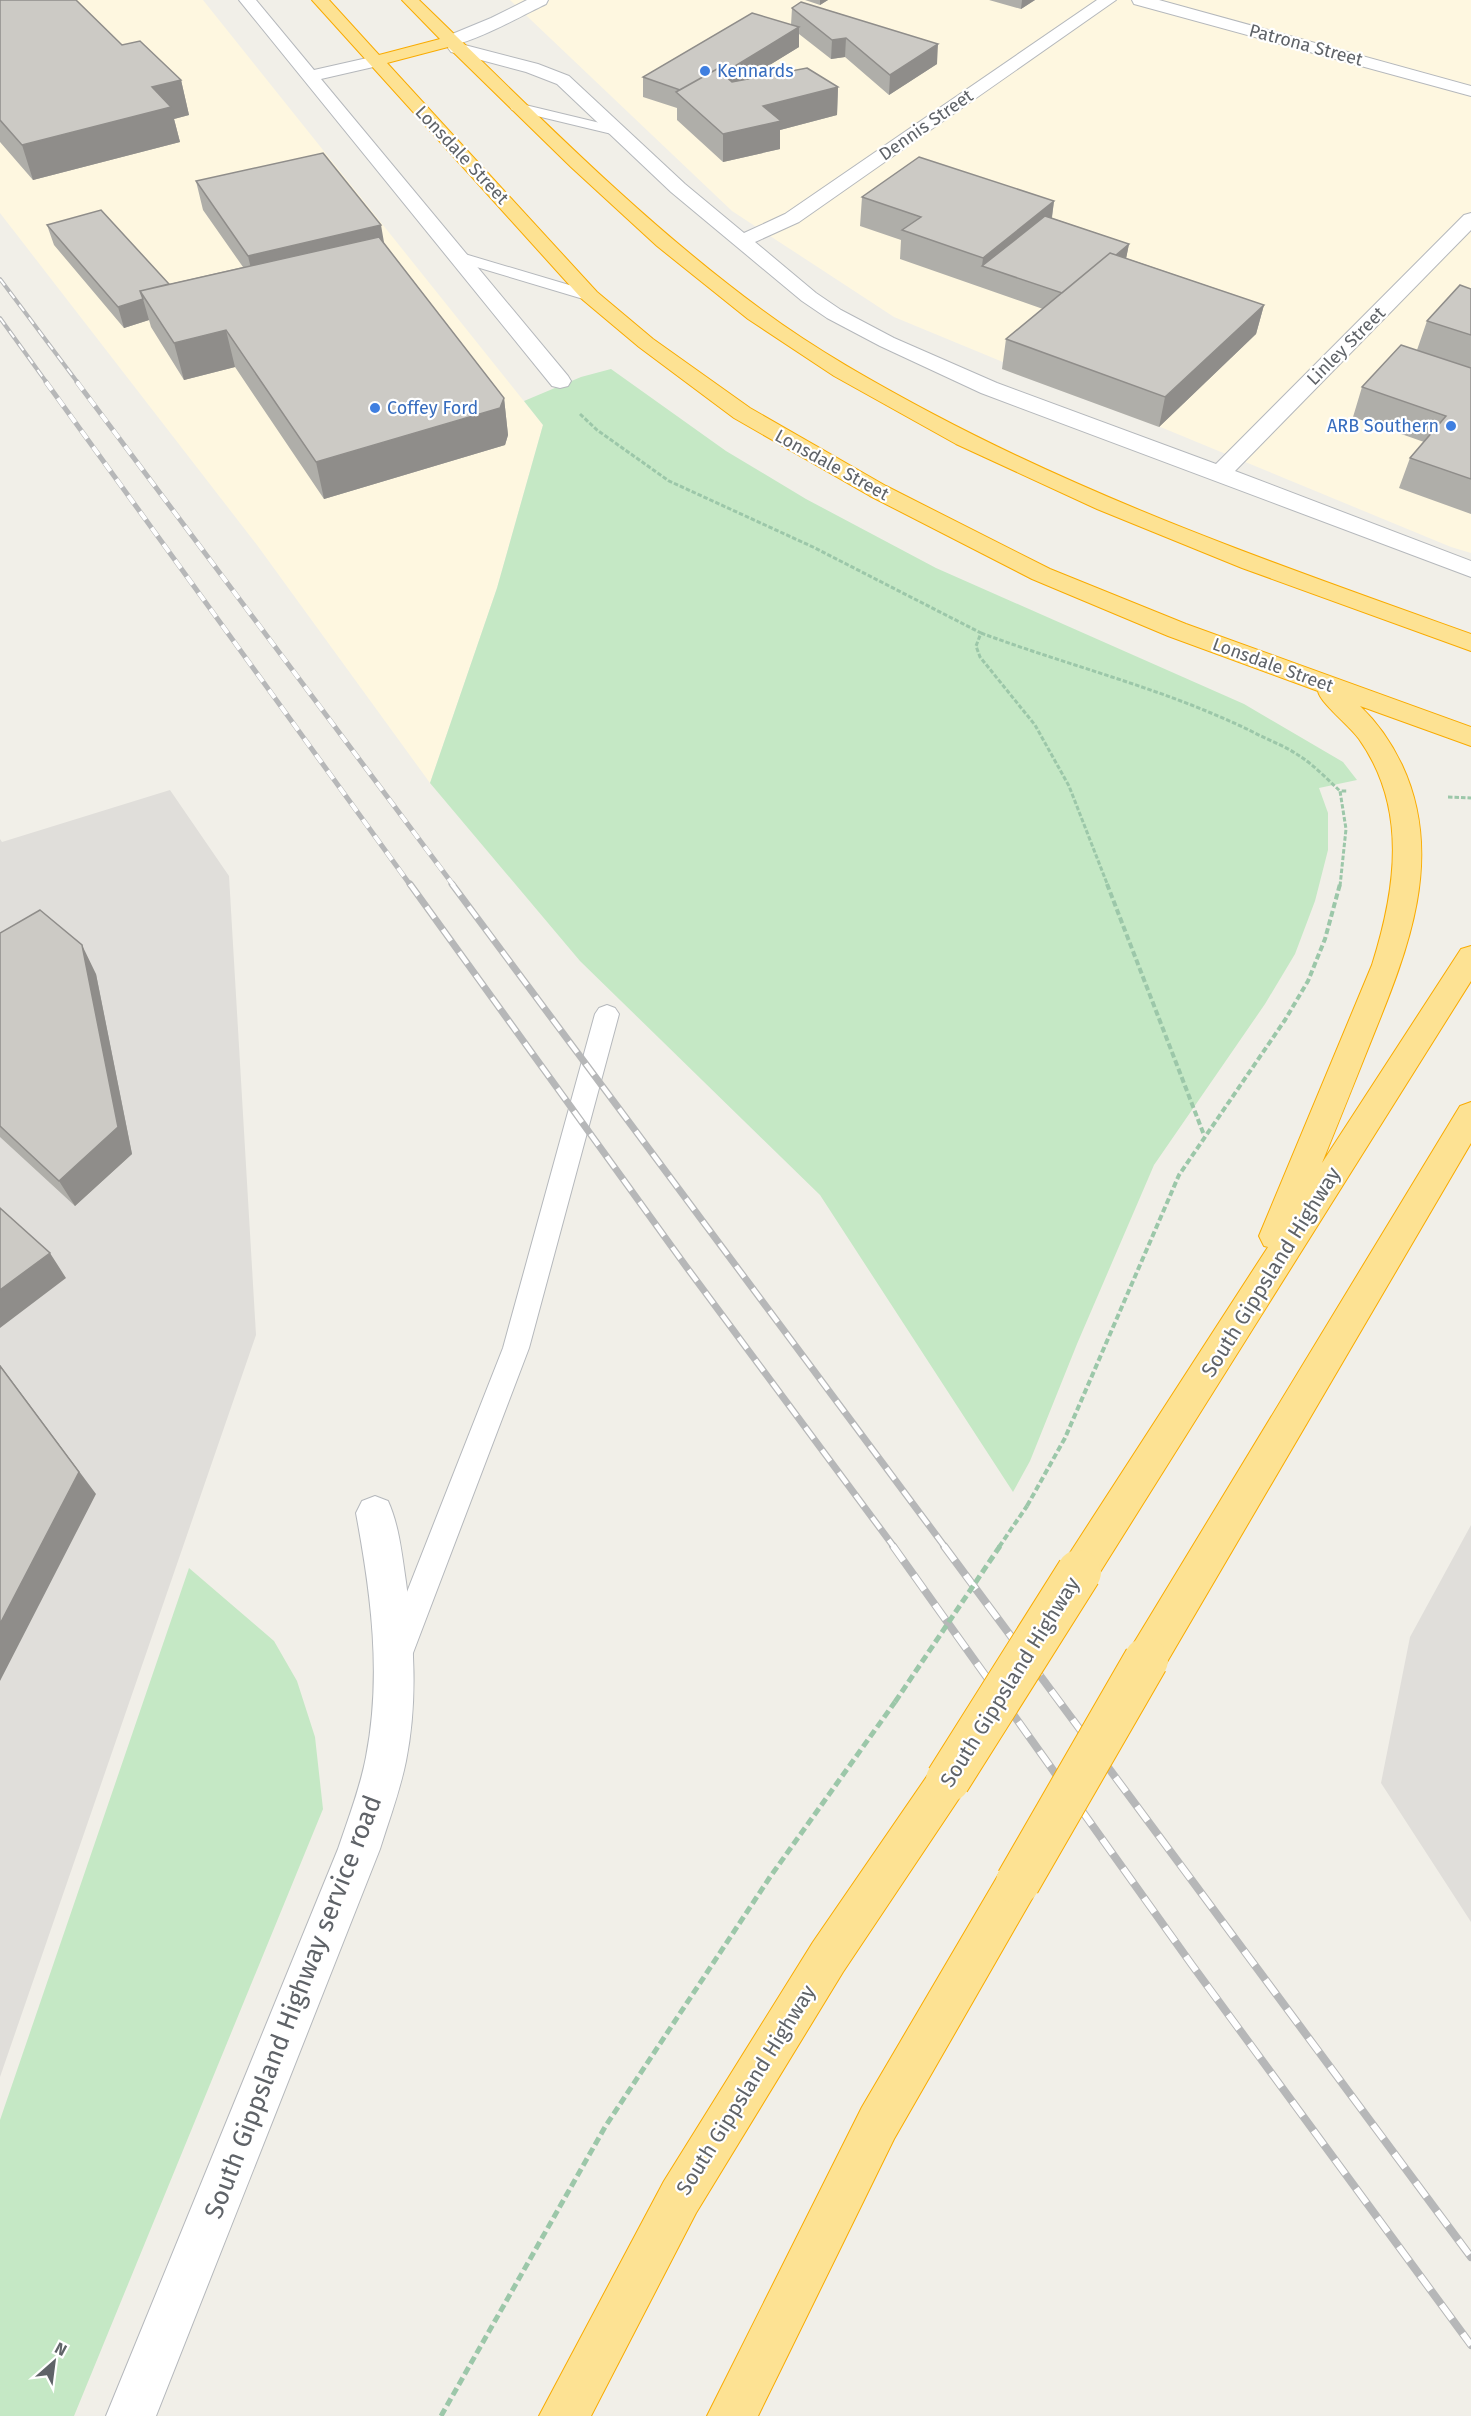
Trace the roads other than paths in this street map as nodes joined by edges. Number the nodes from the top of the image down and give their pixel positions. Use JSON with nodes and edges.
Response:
{"nodes":[{"id":1,"x":247,"y":0,"type":"edge"},
{"id":2,"x":320,"y":0,"type":"edge"},
{"id":3,"x":410,"y":0,"type":"edge"},
{"id":4,"x":540,"y":0,"type":"edge"},
{"id":5,"x":1108,"y":0,"type":"edge"},
{"id":6,"x":1140,"y":0,"type":"edge"},
{"id":7,"x":455,"y":17,"type":"dead end"},
{"id":8,"x":438,"y":27,"type":"junction"},
{"id":9,"x":454,"y":45,"type":"junction"},
{"id":10,"x":376,"y":61,"type":"junction"},
{"id":11,"x":310,"y":76,"type":"junction"},
{"id":12,"x":1471,"y":91,"type":"edge"},
{"id":13,"x":517,"y":107,"type":"junction"},
{"id":14,"x":616,"y":130,"type":"junction"},
{"id":15,"x":1471,"y":219,"type":"edge"},
{"id":16,"x":740,"y":240,"type":"junction"},
{"id":17,"x":458,"y":257,"type":"junction"},
{"id":18,"x":590,"y":296,"type":"junction"},
{"id":19,"x":560,"y":381,"type":"dead end"},
{"id":20,"x":1220,"y":473,"type":"junction"},
{"id":21,"x":1471,"y":570,"type":"edge"},
{"id":22,"x":1471,"y":643,"type":"edge"},
{"id":23,"x":1314,"y":680,"type":"junction"},
{"id":24,"x":1471,"y":737,"type":"edge"},
{"id":25,"x":1471,"y":957,"type":"edge"},
{"id":26,"x":607,"y":1014,"type":"dead end"},
{"id":27,"x":1471,"y":1115,"type":"edge"},
{"id":28,"x":1245,"y":1314,"type":"junction"},
{"id":29,"x":375,"y":1513,"type":"dead end"},
{"id":30,"x":394,"y":1664,"type":"junction"},
{"id":31,"x":131,"y":2416,"type":"edge"},
{"id":32,"x":564,"y":2416,"type":"edge"},
{"id":33,"x":732,"y":2416,"type":"edge"}],
"edges":[{"from":1,"to":11,"type":"street"},
{"from":2,"to":10,"type":"highway","name":"Lonsdale Street"},
{"from":3,"to":8,"type":"highway"},
{"from":4,"to":9,"type":"street"},
{"from":5,"to":16,"type":"street","name":"Dennis Street"},
{"from":6,"to":12,"type":"street","name":"Patrona Street"},
{"from":7,"to":8,"type":"street"},
{"from":8,"to":9,"type":"highway"},
{"from":8,"to":10,"type":"highway"},
{"from":9,"to":10,"type":"highway"},
{"from":9,"to":13,"type":"highway"},
{"from":9,"to":14,"type":"street"},
{"from":10,"to":11,"type":"street"},
{"from":10,"to":18,"type":"highway","name":"Lonsdale Street"},
{"from":11,"to":17,"type":"street"},
{"from":13,"to":14,"type":"lane"},
{"from":13,"to":22,"type":"highway"},
{"from":14,"to":16,"type":"street"},
{"from":15,"to":20,"type":"street","name":"Linley Street"},
{"from":16,"to":20,"type":"street"},
{"from":17,"to":18,"type":"lane"},
{"from":17,"to":19,"type":"street"},
{"from":18,"to":23,"type":"highway","name":"Lonsdale Street"},
{"from":20,"to":21,"type":"street"},
{"from":23,"to":24,"type":"highway","name":"Lonsdale Street"},
{"from":23,"to":28,"type":"highway"},
{"from":25,"to":28,"type":"highway","name":"South Gippsland Highway"},
{"from":26,"to":30,"type":"lane"},
{"from":27,"to":33,"type":"highway","bridge":true},
{"from":28,"to":32,"type":"highway","name":"South Gippsland Highway","bridge":true},
{"from":29,"to":30,"type":"street","name":"South Gippsland Highway service road"},
{"from":30,"to":31,"type":"street","name":"South Gippsland Highway service road"}]}
